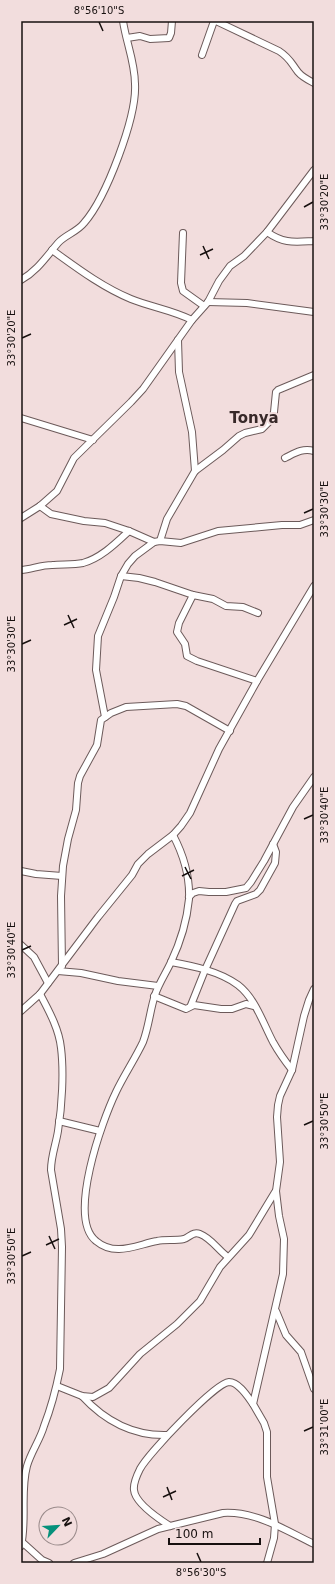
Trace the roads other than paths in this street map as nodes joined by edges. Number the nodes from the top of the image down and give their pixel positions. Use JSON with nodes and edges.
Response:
{"nodes":[{"id":1,"x":123,"y":21,"type":"edge"},
{"id":2,"x":172,"y":21,"type":"edge"},
{"id":3,"x":215,"y":21,"type":"edge"},
{"id":4,"x":127,"y":38,"type":"junction"},
{"id":5,"x":202,"y":55,"type":"dead end"},
{"id":6,"x":314,"y":83,"type":"edge"},
{"id":7,"x":314,"y":170,"type":"edge"},
{"id":8,"x":267,"y":232,"type":"junction"},
{"id":9,"x":183,"y":233,"type":"dead end"},
{"id":10,"x":314,"y":241,"type":"edge"},
{"id":11,"x":52,"y":250,"type":"junction"},
{"id":12,"x":21,"y":280,"type":"edge"},
{"id":13,"x":206,"y":304,"type":"junction"},
{"id":14,"x":314,"y":312,"type":"edge"},
{"id":15,"x":192,"y":320,"type":"junction"},
{"id":16,"x":178,"y":340,"type":"junction"},
{"id":17,"x":314,"y":375,"type":"edge"},
{"id":18,"x":21,"y":418,"type":"edge"},
{"id":19,"x":93,"y":440,"type":"junction"},
{"id":20,"x":314,"y":451,"type":"edge"},
{"id":21,"x":284,"y":458,"type":"dead end"},
{"id":22,"x":195,"y":471,"type":"junction"},
{"id":23,"x":40,"y":506,"type":"junction"},
{"id":24,"x":21,"y":518,"type":"edge"},
{"id":25,"x":314,"y":520,"type":"edge"},
{"id":26,"x":129,"y":531,"type":"junction"},
{"id":27,"x":157,"y":541,"type":"junction"},
{"id":28,"x":21,"y":570,"type":"edge"},
{"id":29,"x":121,"y":576,"type":"junction"},
{"id":30,"x":314,"y":586,"type":"edge"},
{"id":31,"x":193,"y":595,"type":"junction"},
{"id":32,"x":258,"y":613,"type":"dead end"},
{"id":33,"x":257,"y":681,"type":"junction"},
{"id":34,"x":105,"y":717,"type":"junction"},
{"id":35,"x":230,"y":731,"type":"junction"},
{"id":36,"x":314,"y":777,"type":"edge"},
{"id":37,"x":173,"y":835,"type":"junction"},
{"id":38,"x":273,"y":844,"type":"junction"},
{"id":39,"x":21,"y":871,"type":"edge"},
{"id":40,"x":62,"y":876,"type":"junction"},
{"id":41,"x":189,"y":898,"type":"junction"},
{"id":42,"x":21,"y":945,"type":"edge"},
{"id":43,"x":171,"y":962,"type":"junction"},
{"id":44,"x":60,"y":969,"type":"junction"},
{"id":45,"x":205,"y":970,"type":"junction"},
{"id":46,"x":48,"y":984,"type":"junction"},
{"id":47,"x":158,"y":986,"type":"junction"},
{"id":48,"x":314,"y":989,"type":"edge"},
{"id":49,"x":40,"y":994,"type":"junction"},
{"id":50,"x":154,"y":996,"type":"junction"},
{"id":51,"x":192,"y":1005,"type":"junction"},
{"id":52,"x":254,"y":1006,"type":"junction"},
{"id":53,"x":21,"y":1011,"type":"edge"},
{"id":54,"x":292,"y":1070,"type":"junction"},
{"id":55,"x":59,"y":1121,"type":"junction"},
{"id":56,"x":100,"y":1131,"type":"junction"},
{"id":57,"x":276,"y":1191,"type":"junction"},
{"id":58,"x":228,"y":1257,"type":"junction"},
{"id":59,"x":276,"y":1311,"type":"junction"},
{"id":60,"x":57,"y":1386,"type":"junction"},
{"id":61,"x":314,"y":1389,"type":"edge"},
{"id":62,"x":82,"y":1396,"type":"junction"},
{"id":63,"x":253,"y":1404,"type":"junction"},
{"id":64,"x":167,"y":1435,"type":"junction"},
{"id":65,"x":21,"y":1461,"type":"edge"},
{"id":66,"x":28,"y":1465,"type":"junction"},
{"id":67,"x":23,"y":1484,"type":"edge"},
{"id":68,"x":274,"y":1524,"type":"junction"},
{"id":69,"x":170,"y":1526,"type":"junction"},
{"id":70,"x":21,"y":1544,"type":"edge"},
{"id":71,"x":314,"y":1544,"type":"edge"},
{"id":72,"x":49,"y":1563,"type":"edge"},
{"id":73,"x":74,"y":1563,"type":"edge"},
{"id":74,"x":267,"y":1563,"type":"edge"}],
"edges":[{"from":1,"to":4,"type":"street"},
{"from":2,"to":4,"type":"street"},
{"from":3,"to":5,"type":"street"},
{"from":3,"to":6,"type":"street"},
{"from":4,"to":11,"type":"street"},
{"from":7,"to":8,"type":"street"},
{"from":8,"to":10,"type":"street"},
{"from":8,"to":13,"type":"street"},
{"from":9,"to":13,"type":"street"},
{"from":11,"to":12,"type":"street"},
{"from":11,"to":15,"type":"street"},
{"from":13,"to":14,"type":"street"},
{"from":13,"to":15,"type":"street"},
{"from":15,"to":16,"type":"street"},
{"from":16,"to":19,"type":"street"},
{"from":16,"to":22,"type":"street"},
{"from":17,"to":22,"type":"street"},
{"from":18,"to":19,"type":"street"},
{"from":19,"to":23,"type":"street"},
{"from":20,"to":21,"type":"street"},
{"from":22,"to":27,"type":"street"},
{"from":23,"to":24,"type":"street"},
{"from":23,"to":26,"type":"street"},
{"from":25,"to":27,"type":"street"},
{"from":26,"to":27,"type":"street"},
{"from":26,"to":28,"type":"street"},
{"from":27,"to":29,"type":"street"},
{"from":29,"to":31,"type":"street"},
{"from":29,"to":34,"type":"street"},
{"from":30,"to":33,"type":"street"},
{"from":31,"to":32,"type":"street"},
{"from":31,"to":33,"type":"street"},
{"from":33,"to":35,"type":"street"},
{"from":34,"to":35,"type":"street"},
{"from":34,"to":40,"type":"street"},
{"from":35,"to":37,"type":"street"},
{"from":36,"to":38,"type":"street"},
{"from":37,"to":41,"type":"street"},
{"from":37,"to":44,"type":"street"},
{"from":38,"to":41,"type":"street"},
{"from":38,"to":45,"type":"street"},
{"from":39,"to":40,"type":"street"},
{"from":40,"to":44,"type":"street"},
{"from":41,"to":43,"type":"street"},
{"from":42,"to":46,"type":"street"},
{"from":43,"to":45,"type":"street"},
{"from":43,"to":47,"type":"street"},
{"from":44,"to":46,"type":"street"},
{"from":44,"to":47,"type":"street"},
{"from":45,"to":51,"type":"street"},
{"from":45,"to":52,"type":"street"},
{"from":46,"to":49,"type":"street"},
{"from":47,"to":50,"type":"street"},
{"from":48,"to":54,"type":"street"},
{"from":49,"to":53,"type":"street"},
{"from":49,"to":55,"type":"street"},
{"from":50,"to":51,"type":"street"},
{"from":50,"to":56,"type":"street"},
{"from":51,"to":52,"type":"street"},
{"from":52,"to":54,"type":"street"},
{"from":54,"to":57,"type":"street"},
{"from":55,"to":56,"type":"street"},
{"from":55,"to":60,"type":"street"},
{"from":56,"to":58,"type":"street"},
{"from":57,"to":58,"type":"street"},
{"from":57,"to":59,"type":"street"},
{"from":58,"to":62,"type":"street"},
{"from":59,"to":61,"type":"street"},
{"from":59,"to":63,"type":"street"},
{"from":60,"to":62,"type":"street"},
{"from":60,"to":66,"type":"street"},
{"from":62,"to":64,"type":"street"},
{"from":63,"to":64,"type":"street"},
{"from":63,"to":68,"type":"street"},
{"from":64,"to":69,"type":"street"},
{"from":65,"to":66,"type":"street"},
{"from":66,"to":67,"type":"street"},
{"from":67,"to":70,"type":"street"},
{"from":68,"to":69,"type":"street"},
{"from":68,"to":71,"type":"street"},
{"from":68,"to":74,"type":"street"},
{"from":69,"to":73,"type":"street"},
{"from":70,"to":72,"type":"street"}]}
